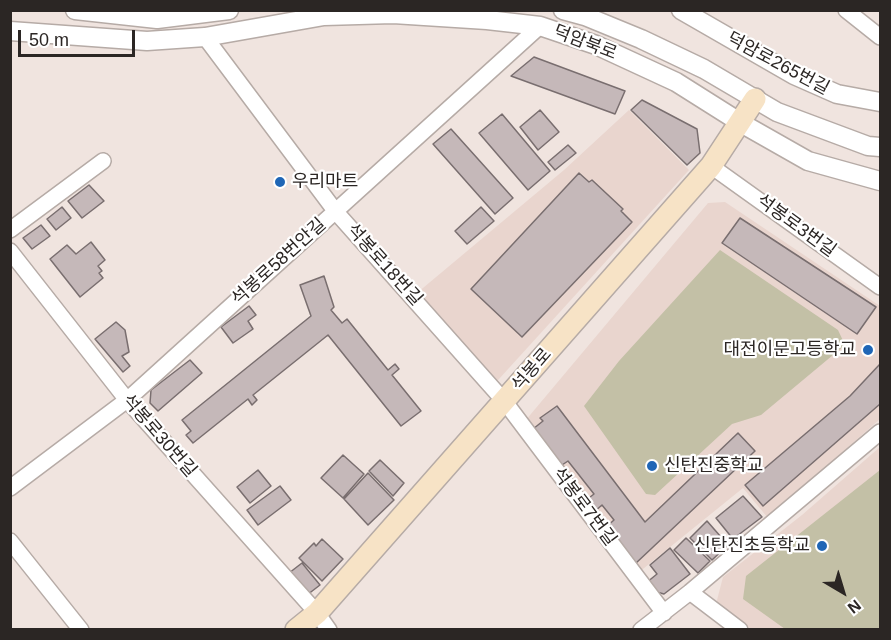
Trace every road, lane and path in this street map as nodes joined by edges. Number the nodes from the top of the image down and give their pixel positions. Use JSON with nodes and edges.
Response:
{"nodes":[{"id":1,"x":75,"y":10,"type":"edge"},
{"id":2,"x":229,"y":10,"type":"edge"},
{"id":3,"x":563,"y":10,"type":"edge"},
{"id":4,"x":681,"y":10,"type":"edge"},
{"id":5,"x":846,"y":10,"type":"edge"},
{"id":6,"x":136,"y":14,"type":"edge"},
{"id":7,"x":540,"y":27,"type":"junction"},
{"id":8,"x":10,"y":31,"type":"edge"},
{"id":9,"x":880,"y":37,"type":"edge"},
{"id":10,"x":204,"y":38,"type":"junction"},
{"id":11,"x":755,"y":99,"type":"junction"},
{"id":12,"x":880,"y":102,"type":"edge"},
{"id":13,"x":741,"y":123,"type":"junction"},
{"id":14,"x":880,"y":147,"type":"edge"},
{"id":15,"x":103,"y":161,"type":"dead end"},
{"id":16,"x":711,"y":166,"type":"junction"},
{"id":17,"x":880,"y":181,"type":"edge"},
{"id":18,"x":336,"y":212,"type":"junction"},
{"id":19,"x":10,"y":230,"type":"edge"},
{"id":20,"x":10,"y":251,"type":"edge"},
{"id":21,"x":880,"y":287,"type":"edge"},
{"id":22,"x":127,"y":400,"type":"junction"},
{"id":23,"x":505,"y":402,"type":"junction"},
{"id":24,"x":880,"y":432,"type":"edge"},
{"id":25,"x":10,"y":488,"type":"edge"},
{"id":26,"x":10,"y":541,"type":"edge"},
{"id":27,"x":690,"y":592,"type":"junction"},
{"id":28,"x":664,"y":613,"type":"junction"},
{"id":29,"x":323,"y":621,"type":"edge"},
{"id":30,"x":81,"y":630,"type":"edge"},
{"id":31,"x":296,"y":630,"type":"edge"},
{"id":32,"x":641,"y":630,"type":"edge"},
{"id":33,"x":740,"y":630,"type":"edge"}],
"edges":[{"from":1,"to":6,"type":"street"},
{"from":2,"to":6,"type":"street"},
{"from":3,"to":11,"type":"street","name":"덕암북로"},
{"from":4,"to":12,"type":"street","name":"덕암로265번길"},
{"from":5,"to":9,"type":"street"},
{"from":7,"to":10,"type":"street","name":"덕암북로"},
{"from":7,"to":13,"type":"street","name":"덕암북로"},
{"from":7,"to":18,"type":"street","name":"석봉로58번안길"},
{"from":8,"to":10,"type":"street","name":"덕암북로"},
{"from":10,"to":18,"type":"street","name":"석봉로18번길"},
{"from":11,"to":13,"type":"main road","name":"석봉로"},
{"from":11,"to":14,"type":"street","name":"덕암북로"},
{"from":13,"to":16,"type":"main road","name":"석봉로"},
{"from":13,"to":17,"type":"street","name":"덕암북로"},
{"from":15,"to":19,"type":"street"},
{"from":16,"to":21,"type":"street","name":"석봉로3번길"},
{"from":16,"to":23,"type":"main road","name":"석봉로"},
{"from":18,"to":22,"type":"street","name":"석봉로58번안길"},
{"from":18,"to":23,"type":"street","name":"석봉로18번길"},
{"from":20,"to":22,"type":"street","name":"석봉로30번길"},
{"from":22,"to":25,"type":"street","name":"석봉로58번안길"},
{"from":22,"to":29,"type":"street","name":"석봉로30번길"},
{"from":23,"to":28,"type":"street","name":"석봉로7번길"},
{"from":23,"to":29,"type":"main road","name":"석봉로"},
{"from":24,"to":27,"type":"street"},
{"from":26,"to":30,"type":"street"},
{"from":27,"to":28,"type":"street"},
{"from":27,"to":33,"type":"street"},
{"from":28,"to":32,"type":"street"},
{"from":29,"to":31,"type":"main road","name":"석봉로"}]}
